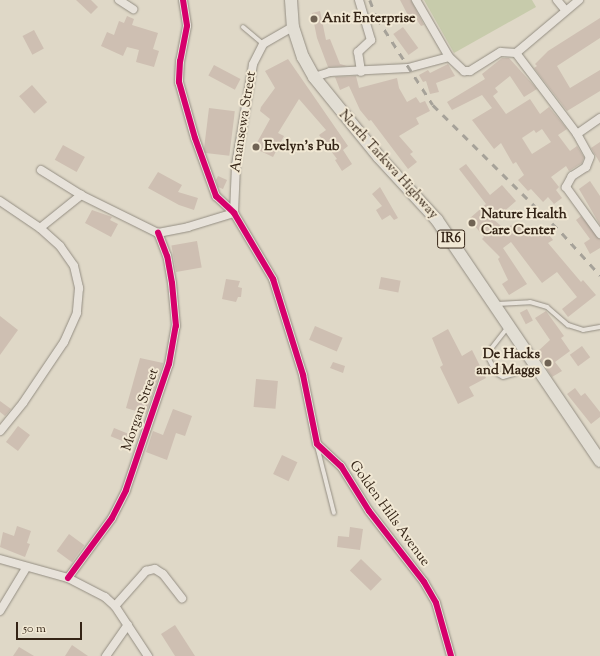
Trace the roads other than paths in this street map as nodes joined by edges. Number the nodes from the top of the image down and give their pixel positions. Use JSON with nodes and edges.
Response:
{"nodes":[{"id":1,"x":119,"y":0,"type":"edge"},
{"id":2,"x":183,"y":0,"type":"edge"},
{"id":3,"x":291,"y":0,"type":"edge"},
{"id":4,"x":359,"y":0,"type":"edge"},
{"id":5,"x":416,"y":0,"type":"edge"},
{"id":6,"x":557,"y":0,"type":"edge"},
{"id":7,"x":579,"y":0,"type":"edge"},
{"id":8,"x":133,"y":9,"type":"dead end"},
{"id":9,"x":566,"y":10,"type":"junction"},
{"id":10,"x":243,"y":27,"type":"dead end"},
{"id":11,"x":293,"y":27,"type":"junction"},
{"id":12,"x":263,"y":44,"type":"junction"},
{"id":13,"x":516,"y":53,"type":"junction"},
{"id":14,"x":449,"y":57,"type":"junction"},
{"id":15,"x":361,"y":72,"type":"junction"},
{"id":16,"x":314,"y":77,"type":"junction"},
{"id":17,"x":600,"y":118,"type":"edge"},
{"id":18,"x":577,"y":134,"type":"junction"},
{"id":19,"x":41,"y":170,"type":"dead end"},
{"id":20,"x":80,"y":195,"type":"junction"},
{"id":21,"x":0,"y":201,"type":"edge"},
{"id":22,"x":234,"y":213,"type":"junction"},
{"id":23,"x":40,"y":228,"type":"junction"},
{"id":24,"x":158,"y":233,"type":"junction"},
{"id":25,"x":600,"y":234,"type":"edge"},
{"id":26,"x":494,"y":304,"type":"junction"},
{"id":27,"x":508,"y":327,"type":"junction"},
{"id":28,"x":600,"y":327,"type":"edge"},
{"id":29,"x":537,"y":367,"type":"junction"},
{"id":30,"x":0,"y":431,"type":"edge"},
{"id":31,"x":317,"y":444,"type":"junction"},
{"id":32,"x":600,"y":461,"type":"edge"},
{"id":33,"x":334,"y":513,"type":"dead end"},
{"id":34,"x":0,"y":559,"type":"edge"},
{"id":35,"x":26,"y":568,"type":"junction"},
{"id":36,"x":68,"y":578,"type":"junction"},
{"id":37,"x":182,"y":598,"type":"dead end"},
{"id":38,"x":115,"y":606,"type":"junction"},
{"id":39,"x":0,"y":611,"type":"edge"},
{"id":40,"x":128,"y":625,"type":"junction"},
{"id":41,"x":449,"y":653,"type":"edge"},
{"id":42,"x":106,"y":656,"type":"edge"},
{"id":43,"x":148,"y":656,"type":"edge"}],
"edges":[{"from":1,"to":8,"type":"street"},
{"from":2,"to":22,"type":"street"},
{"from":3,"to":11,"type":"main road","name":"North Tarkwa Highway","number":"IR6"},
{"from":4,"to":15,"type":"street"},
{"from":5,"to":14,"type":"street"},
{"from":6,"to":9,"type":"street"},
{"from":7,"to":9,"type":"street"},
{"from":9,"to":13,"type":"street"},
{"from":10,"to":12,"type":"lane"},
{"from":11,"to":12,"type":"street"},
{"from":11,"to":16,"type":"main road","name":"North Tarkwa Highway","number":"IR6"},
{"from":12,"to":22,"type":"street","name":"Anansewa Street"},
{"from":13,"to":14,"type":"street"},
{"from":13,"to":18,"type":"street"},
{"from":14,"to":15,"type":"street"},
{"from":15,"to":16,"type":"street"},
{"from":16,"to":26,"type":"main road","name":"North Tarkwa Highway","number":"IR6"},
{"from":17,"to":18,"type":"street"},
{"from":18,"to":25,"type":"street"},
{"from":19,"to":20,"type":"street"},
{"from":20,"to":23,"type":"street"},
{"from":20,"to":24,"type":"street"},
{"from":21,"to":23,"type":"street"},
{"from":22,"to":24,"type":"street"},
{"from":22,"to":31,"type":"street"},
{"from":23,"to":30,"type":"street"},
{"from":24,"to":36,"type":"street","name":"Morgan Street"},
{"from":26,"to":27,"type":"main road","name":"North Tarkwa Highway","number":"IR6"},
{"from":26,"to":28,"type":"lane"},
{"from":27,"to":29,"type":"main road","name":"North Tarkwa Highway","number":"IR6"},
{"from":27,"to":29,"type":"lane"},
{"from":29,"to":32,"type":"main road","name":"North Tarkwa Highway","number":"IR6"},
{"from":31,"to":33,"type":"lane"},
{"from":31,"to":41,"type":"street","name":"Golden Hills Avenue"},
{"from":34,"to":35,"type":"street"},
{"from":35,"to":36,"type":"street"},
{"from":35,"to":39,"type":"street"},
{"from":36,"to":38,"type":"street"},
{"from":37,"to":38,"type":"street"},
{"from":38,"to":40,"type":"street"},
{"from":40,"to":42,"type":"street"},
{"from":40,"to":43,"type":"street"}]}
